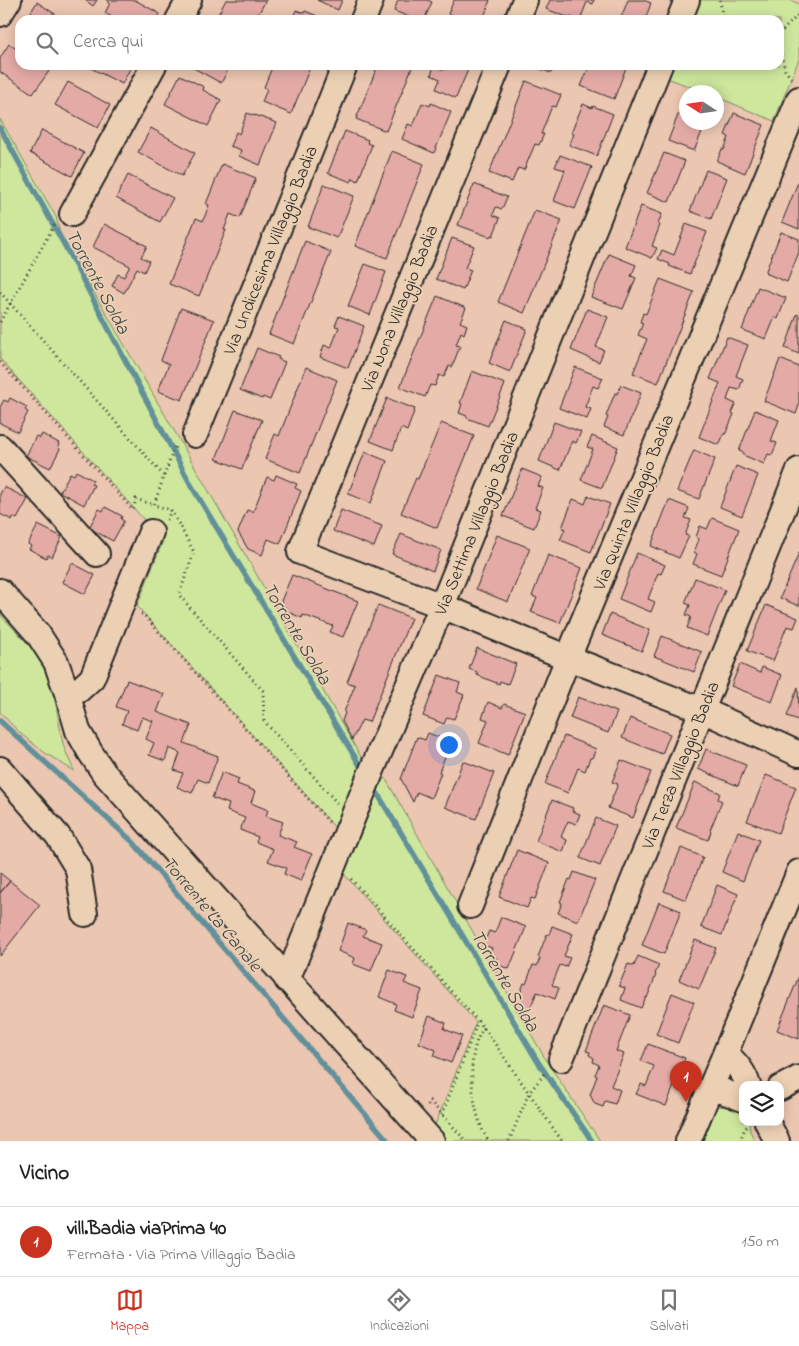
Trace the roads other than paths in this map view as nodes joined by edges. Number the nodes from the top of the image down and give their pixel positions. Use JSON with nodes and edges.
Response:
{"nodes":[{"id":1,"x":9,"y":0,"type":"edge"},
{"id":2,"x":189,"y":0,"type":"edge"},
{"id":3,"x":371,"y":0,"type":"edge"},
{"id":4,"x":525,"y":0,"type":"edge"},
{"id":5,"x":687,"y":0,"type":"edge"},
{"id":6,"x":0,"y":14,"type":"edge"},
{"id":7,"x":181,"y":15,"type":"edge"},
{"id":8,"x":365,"y":15,"type":"edge"},
{"id":9,"x":519,"y":15,"type":"edge"},
{"id":10,"x":681,"y":15,"type":"edge"},
{"id":11,"x":151,"y":70,"type":"edge"},
{"id":12,"x":343,"y":70,"type":"edge"},
{"id":13,"x":497,"y":70,"type":"edge"},
{"id":14,"x":658,"y":70,"type":"edge"},
{"id":15,"x":795,"y":89,"type":"edge"},
{"id":16,"x":72,"y":214,"type":"dead end"},
{"id":17,"x":185,"y":440,"type":"road end"},
{"id":18,"x":0,"y":447,"type":"edge"},
{"id":19,"x":799,"y":470,"type":"edge"},
{"id":20,"x":157,"y":530,"type":"road end"},
{"id":21,"x":97,"y":554,"type":"dead end"},
{"id":22,"x":0,"y":591,"type":"edge"},
{"id":23,"x":442,"y":606,"type":"junction"},
{"id":24,"x":568,"y":658,"type":"junction"},
{"id":25,"x":68,"y":696,"type":"junction"},
{"id":26,"x":702,"y":710,"type":"junction"},
{"id":27,"x":799,"y":754,"type":"edge"},
{"id":28,"x":0,"y":769,"type":"edge"},
{"id":29,"x":799,"y":872,"type":"edge"},
{"id":30,"x":470,"y":906,"type":"dead end"},
{"id":31,"x":85,"y":914,"type":"dead end"},
{"id":32,"x":287,"y":980,"type":"junction"},
{"id":33,"x":726,"y":1054,"type":"junction"},
{"id":34,"x":561,"y":1059,"type":"dead end"},
{"id":35,"x":799,"y":1078,"type":"edge"},
{"id":36,"x":746,"y":1081,"type":"edge"},
{"id":37,"x":784,"y":1086,"type":"edge"},
{"id":38,"x":712,"y":1087,"type":"junction"},
{"id":39,"x":739,"y":1097,"type":"edge"},
{"id":40,"x":760,"y":1127,"type":"edge"},
{"id":41,"x":432,"y":1141,"type":"edge"},
{"id":42,"x":688,"y":1141,"type":"edge"},
{"id":43,"x":777,"y":1141,"type":"edge"}],
"edges":[{"from":1,"to":6,"type":"street"},
{"from":2,"to":7,"type":"street"},
{"from":3,"to":8,"type":"street"},
{"from":4,"to":9,"type":"street"},
{"from":5,"to":10,"type":"street"},
{"from":11,"to":16,"type":"street"},
{"from":12,"to":17,"type":"street","name":"Via Undicesima Villaggio Badia"},
{"from":13,"to":23,"type":"street","name":"Via Nona Villaggio Badia"},
{"from":14,"to":23,"type":"street","name":"Via Settima Villaggio Badia"},
{"from":15,"to":24,"type":"street","name":"Via Quinta Villaggio Badia"},
{"from":18,"to":21,"type":"street"},
{"from":19,"to":26,"type":"street","name":"Via Terza Villaggio Badia"},
{"from":20,"to":25,"type":"street"},
{"from":22,"to":25,"type":"street"},
{"from":23,"to":24,"type":"street"},
{"from":23,"to":32,"type":"street","name":"Via Settima Villaggio Badia"},
{"from":24,"to":26,"type":"street"},
{"from":24,"to":30,"type":"street","name":"Via Quinta Villaggio Badia"},
{"from":25,"to":32,"type":"street"},
{"from":26,"to":27,"type":"street"},
{"from":26,"to":34,"type":"street","name":"Via Terza Villaggio Badia"},
{"from":28,"to":31,"type":"street"},
{"from":29,"to":33,"type":"street"},
{"from":32,"to":41,"type":"street"},
{"from":33,"to":36,"type":"street"},
{"from":33,"to":38,"type":"street"},
{"from":35,"to":37,"type":"street"},
{"from":38,"to":39,"type":"street"},
{"from":38,"to":42,"type":"street"},
{"from":40,"to":43,"type":"street"}]}
